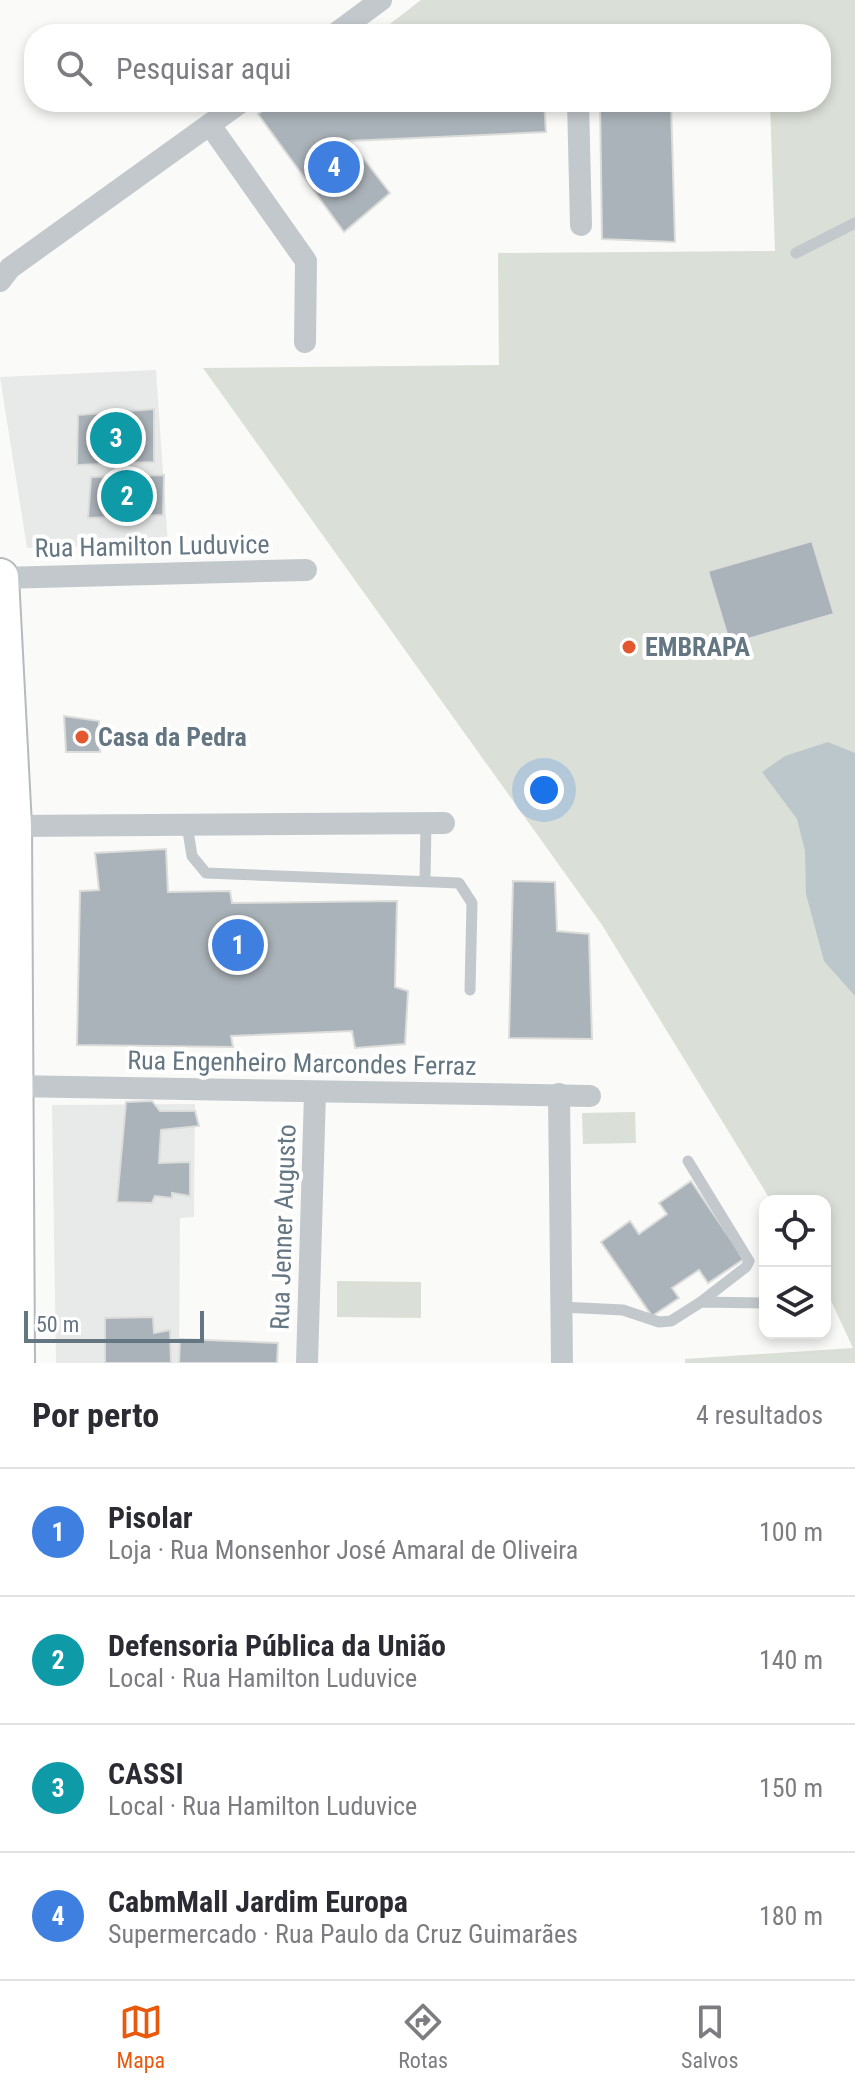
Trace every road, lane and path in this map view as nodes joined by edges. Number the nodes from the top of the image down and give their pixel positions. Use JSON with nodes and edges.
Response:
{"nodes":[{"id":1,"x":381,"y":0,"type":"edge"},
{"id":2,"x":349,"y":24,"type":"edge"},
{"id":3,"x":228,"y":112,"type":"edge"},
{"id":4,"x":578,"y":112,"type":"edge"},
{"id":5,"x":210,"y":125,"type":"junction"},
{"id":6,"x":855,"y":223,"type":"edge"},
{"id":7,"x":581,"y":225,"type":"dead end"},
{"id":8,"x":796,"y":253,"type":"dead end"},
{"id":9,"x":3,"y":272,"type":"edge"},
{"id":10,"x":305,"y":342,"type":"dead end"},
{"id":11,"x":306,"y":570,"type":"dead end"},
{"id":12,"x":0,"y":577,"type":"edge"},
{"id":13,"x":435,"y":823,"type":"joint"},
{"id":14,"x":187,"y":825,"type":"junction"},
{"id":15,"x":13,"y":826,"type":"junction"},
{"id":16,"x":425,"y":880,"type":"junction"},
{"id":17,"x":470,"y":990,"type":"dead end"},
{"id":18,"x":12,"y":1086,"type":"junction"},
{"id":19,"x":315,"y":1093,"type":"junction"},
{"id":20,"x":559,"y":1094,"type":"junction"},
{"id":21,"x":590,"y":1096,"type":"dead end"},
{"id":22,"x":688,"y":1161,"type":"dead end"},
{"id":23,"x":701,"y":1302,"type":"junction"},
{"id":24,"x":759,"y":1303,"type":"edge"},
{"id":25,"x":562,"y":1307,"type":"junction"},
{"id":26,"x":16,"y":1363,"type":"edge"},
{"id":27,"x":307,"y":1363,"type":"edge"},
{"id":28,"x":562,"y":1363,"type":"edge"}],
"edges":[{"from":1,"to":2,"type":"street"},
{"from":3,"to":5,"type":"street"},
{"from":4,"to":7,"type":"street"},
{"from":5,"to":9,"type":"street"},
{"from":5,"to":10,"type":"street"},
{"from":6,"to":8,"type":"lane"},
{"from":11,"to":12,"type":"street","name":"Rua Hamilton Luduvice"},
{"from":12,"to":15,"type":"main road"},
{"from":13,"to":14,"type":"street"},
{"from":13,"to":16,"type":"lane"},
{"from":14,"to":15,"type":"street"},
{"from":14,"to":16,"type":"lane"},
{"from":15,"to":18,"type":"main road"},
{"from":16,"to":17,"type":"lane"},
{"from":18,"to":19,"type":"street","name":"Rua Engenheiro Marcondes Ferraz"},
{"from":18,"to":26,"type":"main road"},
{"from":19,"to":20,"type":"street","name":"Rua Engenheiro Marcondes Ferraz"},
{"from":19,"to":27,"type":"street","name":"Rua Jenner Augusto"},
{"from":20,"to":21,"type":"street","name":"Rua Engenheiro Marcondes Ferraz"},
{"from":20,"to":25,"type":"street"},
{"from":22,"to":23,"type":"lane"},
{"from":23,"to":24,"type":"lane"},
{"from":23,"to":25,"type":"lane"},
{"from":25,"to":28,"type":"street"}]}
